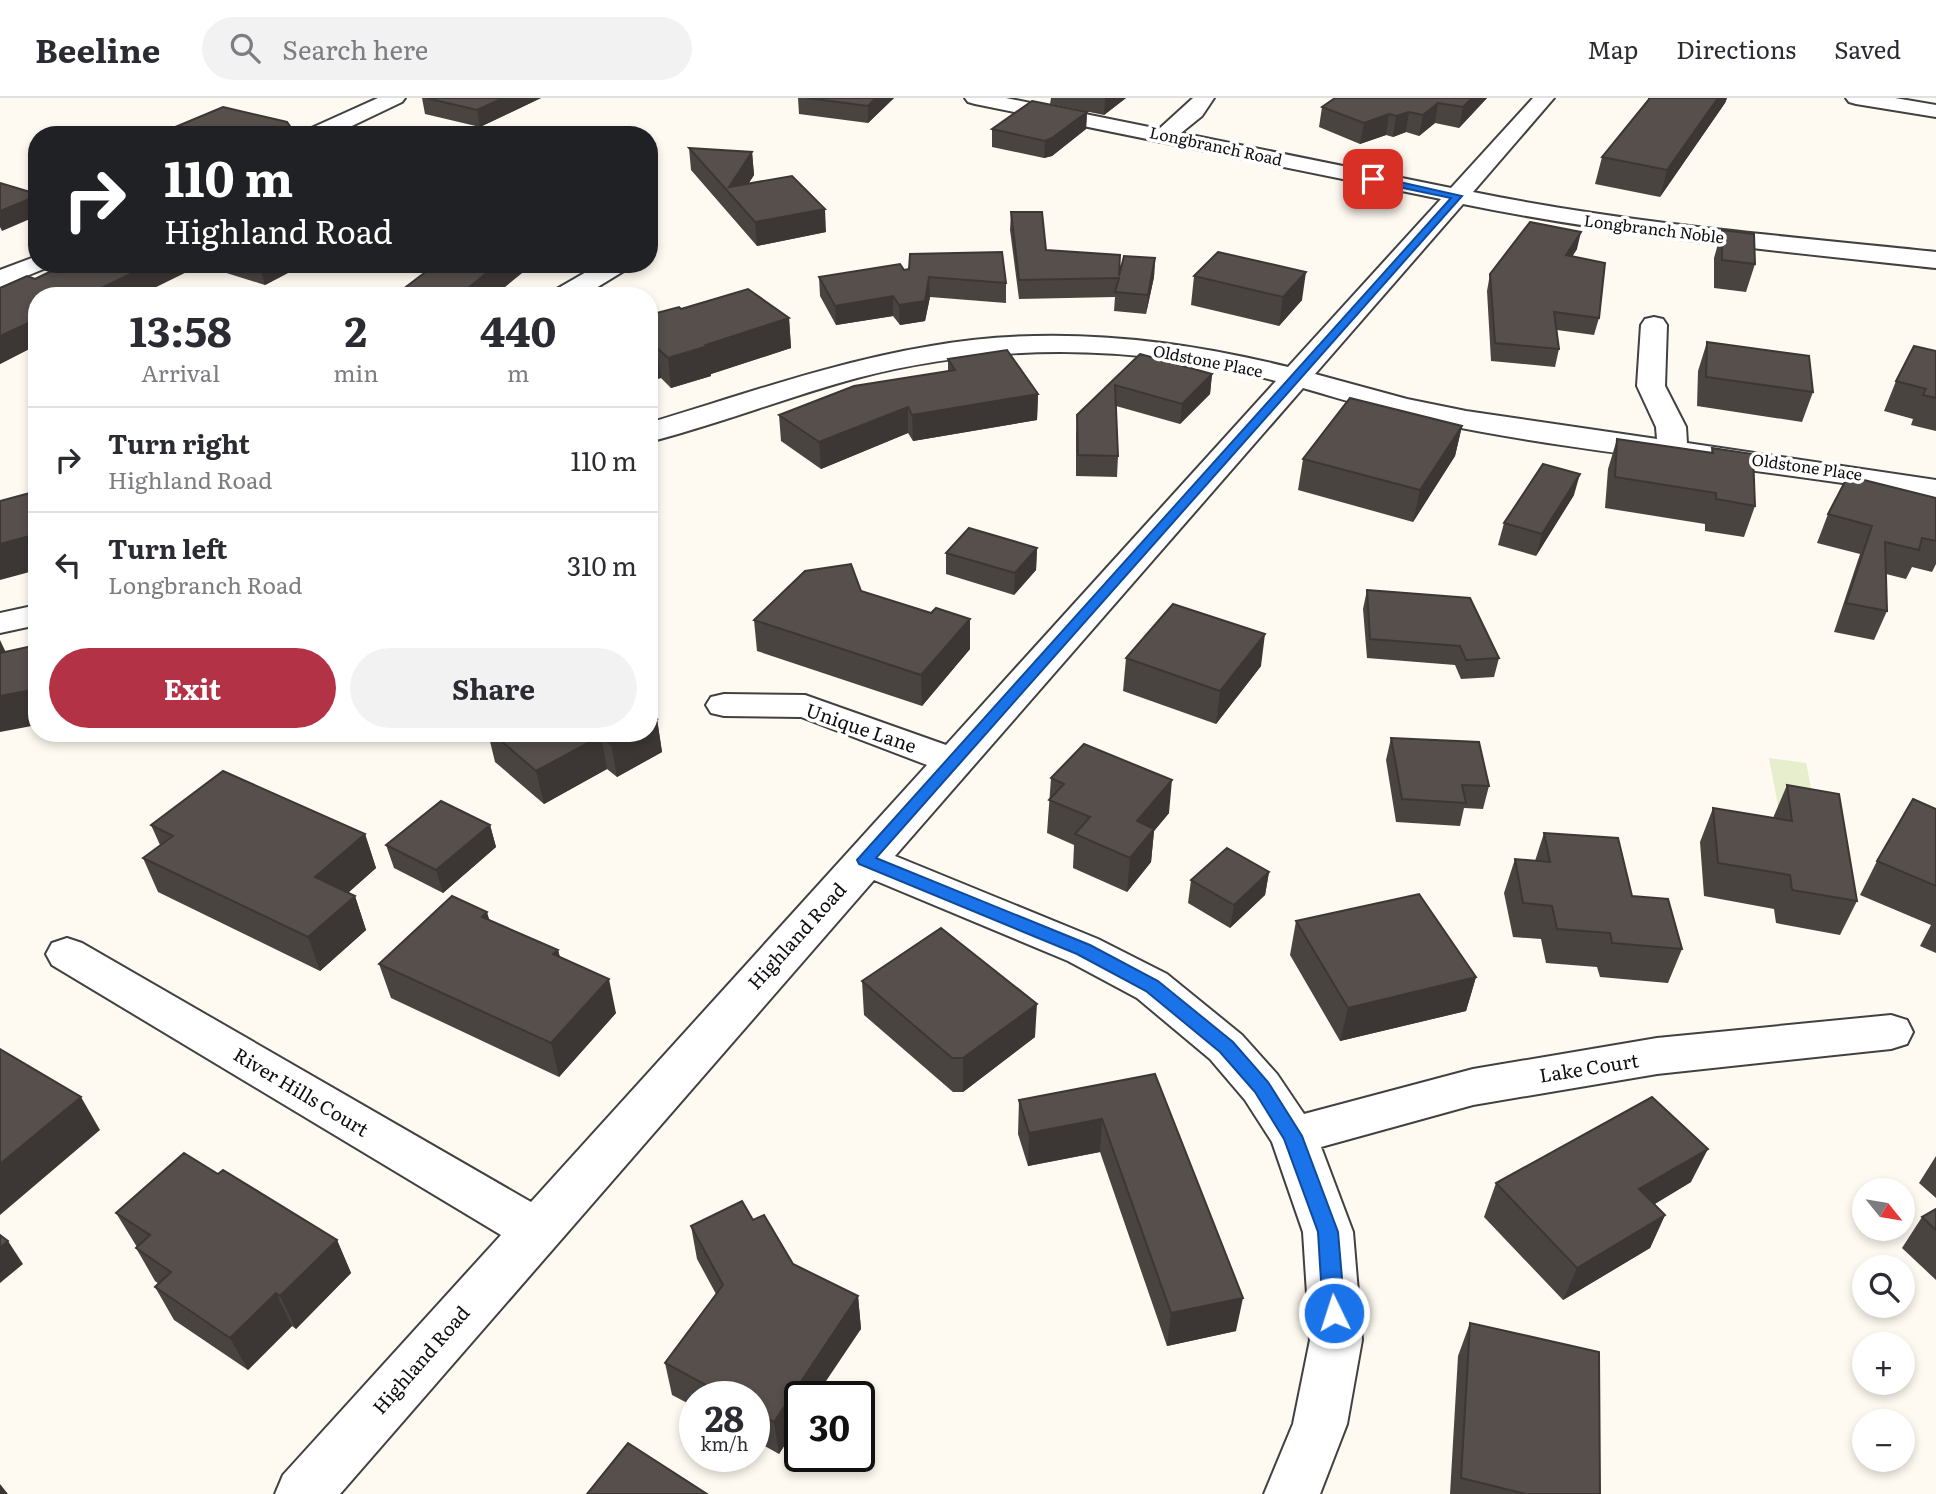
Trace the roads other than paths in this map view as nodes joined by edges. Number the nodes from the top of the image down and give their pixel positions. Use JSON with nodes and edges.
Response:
{"nodes":[{"id":1,"x":395,"y":98,"type":"edge"},
{"id":2,"x":975,"y":98,"type":"edge"},
{"id":3,"x":1204,"y":98,"type":"edge"},
{"id":4,"x":1544,"y":98,"type":"edge"},
{"id":5,"x":1856,"y":98,"type":"edge"},
{"id":6,"x":1936,"y":111,"type":"edge"},
{"id":7,"x":334,"y":126,"type":"edge"},
{"id":8,"x":1164,"y":136,"type":"junction"},
{"id":9,"x":1457,"y":196,"type":"junction"},
{"id":10,"x":1936,"y":260,"type":"edge"},
{"id":11,"x":28,"y":266,"type":"edge"},
{"id":12,"x":603,"y":273,"type":"edge"},
{"id":13,"x":3,"y":276,"type":"edge"},
{"id":14,"x":579,"y":287,"type":"edge"},
{"id":15,"x":1654,"y":325,"type":"dead end"},
{"id":16,"x":1294,"y":379,"type":"junction"},
{"id":17,"x":658,"y":430,"type":"edge"},
{"id":18,"x":1673,"y":449,"type":"junction"},
{"id":19,"x":1936,"y":489,"type":"edge"},
{"id":20,"x":28,"y":617,"type":"edge"},
{"id":21,"x":0,"y":623,"type":"edge"},
{"id":22,"x":724,"y":705,"type":"dead end"},
{"id":23,"x":954,"y":761,"type":"junction"},
{"id":24,"x":865,"y":860,"type":"junction"},
{"id":25,"x":67,"y":954,"type":"dead end"},
{"id":26,"x":1891,"y":1032,"type":"dead end"},
{"id":27,"x":1293,"y":1136,"type":"junction"},
{"id":28,"x":536,"y":1230,"type":"junction"},
{"id":29,"x":303,"y":1494,"type":"edge"},
{"id":30,"x":1292,"y":1494,"type":"edge"}],
"edges":[{"from":1,"to":7,"type":"street"},
{"from":2,"to":8,"type":"street","name":"Longbranch Road"},
{"from":3,"to":8,"type":"street"},
{"from":4,"to":9,"type":"street","name":"Highland Road"},
{"from":5,"to":6,"type":"street"},
{"from":8,"to":9,"type":"street","name":"Longbranch Road"},
{"from":9,"to":10,"type":"street","name":"Longbranch Noble"},
{"from":9,"to":16,"type":"street","name":"Highland Road"},
{"from":11,"to":13,"type":"street"},
{"from":12,"to":14,"type":"street"},
{"from":15,"to":18,"type":"street"},
{"from":16,"to":17,"type":"street","name":"Oldstone Place"},
{"from":16,"to":18,"type":"street","name":"Oldstone Place"},
{"from":16,"to":23,"type":"street","name":"Highland Road"},
{"from":18,"to":19,"type":"street","name":"Oldstone Place"},
{"from":20,"to":21,"type":"street"},
{"from":22,"to":23,"type":"street","name":"Unique Lane"},
{"from":23,"to":24,"type":"street","name":"Highland Road"},
{"from":24,"to":27,"type":"street"},
{"from":24,"to":28,"type":"street","name":"Highland Road"},
{"from":25,"to":28,"type":"street","name":"River Hills Court"},
{"from":26,"to":27,"type":"street","name":"Lake Court"},
{"from":27,"to":30,"type":"street"},
{"from":28,"to":29,"type":"street","name":"Highland Road"}]}
